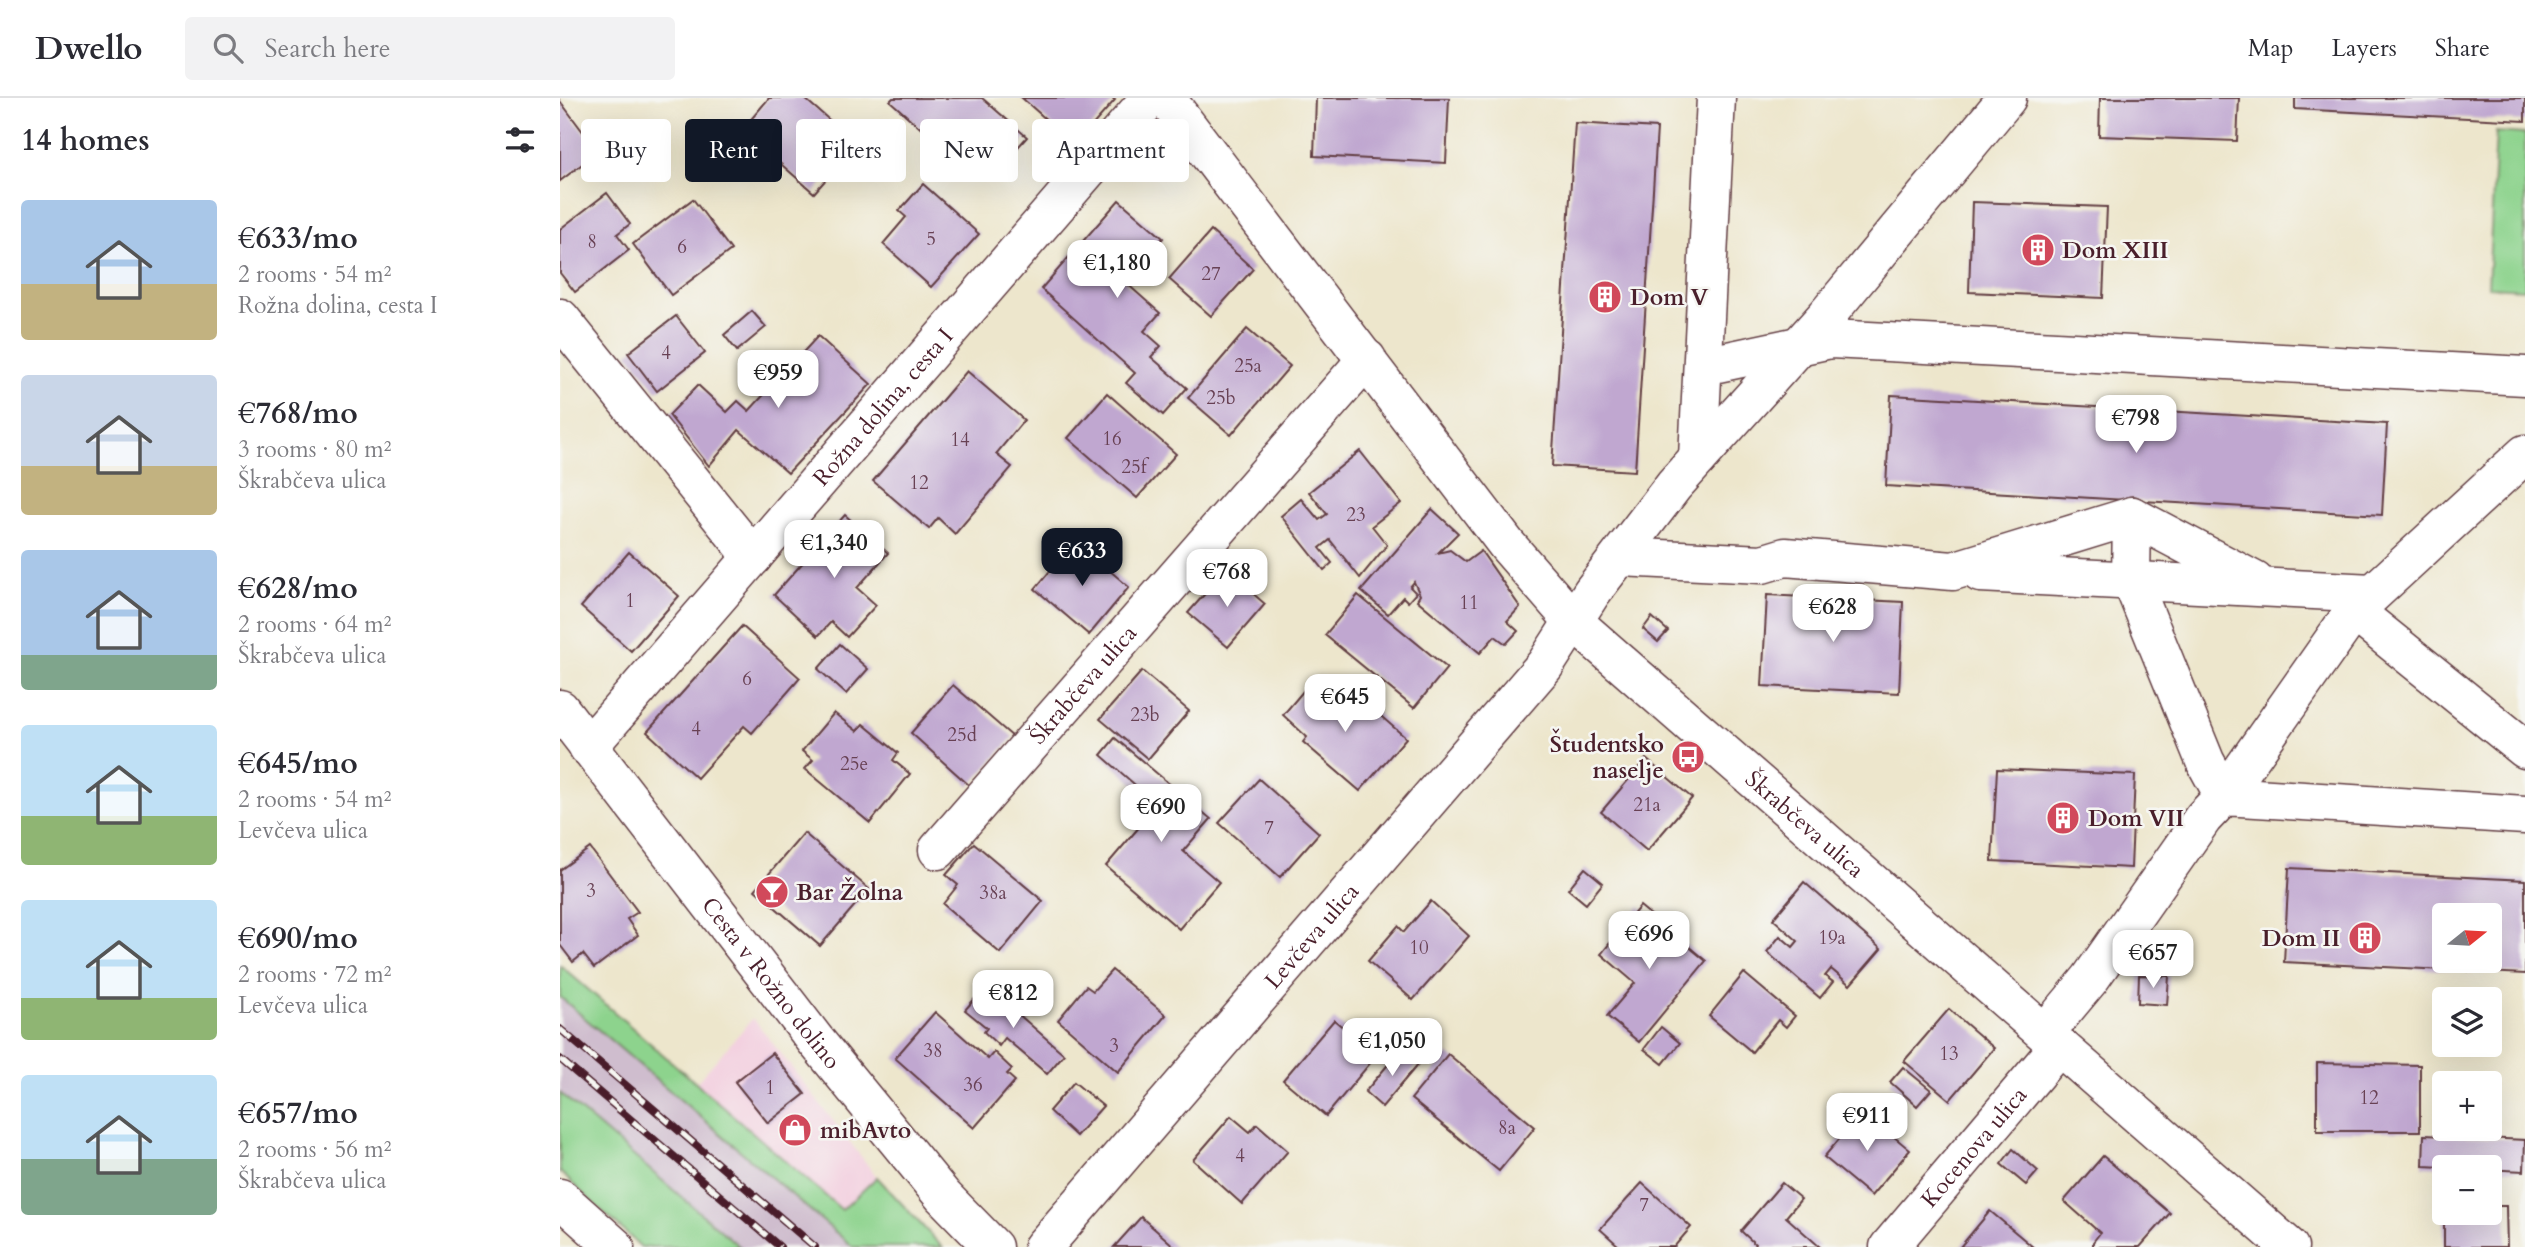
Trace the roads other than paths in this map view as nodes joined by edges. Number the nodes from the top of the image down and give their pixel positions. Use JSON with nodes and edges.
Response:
{"nodes":[{"id":1,"x":1150,"y":98,"type":"edge"},
{"id":2,"x":1166,"y":98,"type":"edge"},
{"id":3,"x":1716,"y":98,"type":"edge"},
{"id":4,"x":2007,"y":98,"type":"edge"},
{"id":5,"x":560,"y":318,"type":"edge"},
{"id":6,"x":1798,"y":347,"type":"junction"},
{"id":7,"x":1367,"y":359,"type":"junction"},
{"id":8,"x":1704,"y":366,"type":"junction"},
{"id":9,"x":2525,"y":376,"type":"edge"},
{"id":10,"x":2525,"y":454,"type":"edge"},
{"id":11,"x":1698,"y":458,"type":"junction"},
{"id":12,"x":2132,"y":516,"type":"junction"},
{"id":13,"x":753,"y":557,"type":"junction"},
{"id":14,"x":1620,"y":557,"type":"junction"},
{"id":15,"x":1953,"y":571,"type":"junction"},
{"id":16,"x":2131,"y":579,"type":"junction"},
{"id":17,"x":2266,"y":586,"type":"junction"},
{"id":18,"x":2364,"y":602,"type":"junction"},
{"id":19,"x":1574,"y":622,"type":"junction"},
{"id":20,"x":560,"y":709,"type":"edge"},
{"id":21,"x":588,"y":747,"type":"junction"},
{"id":22,"x":2525,"y":749,"type":"edge"},
{"id":23,"x":2224,"y":796,"type":"junction"},
{"id":24,"x":2525,"y":815,"type":"edge"},
{"id":25,"x":937,"y":850,"type":"dead end"},
{"id":26,"x":2052,"y":1040,"type":"junction"},
{"id":27,"x":560,"y":1198,"type":"edge"},
{"id":28,"x":615,"y":1247,"type":"edge"},
{"id":29,"x":993,"y":1247,"type":"edge"},
{"id":30,"x":1043,"y":1247,"type":"edge"},
{"id":31,"x":1889,"y":1247,"type":"edge"},
{"id":32,"x":2290,"y":1247,"type":"edge"}],
"edges":[{"from":1,"to":13,"type":"street","name":"Rožna dolina, cesta I"},
{"from":2,"to":7,"type":"street","name":"Škrabčeva ulica"},
{"from":3,"to":8,"type":"street"},
{"from":4,"to":6,"type":"street","name":"Levčeva ulica"},
{"from":5,"to":13,"type":"street"},
{"from":6,"to":8,"type":"street"},
{"from":6,"to":9,"type":"street"},
{"from":6,"to":11,"type":"street","name":"Levčeva ulica"},
{"from":7,"to":19,"type":"street","name":"Škrabčeva ulica"},
{"from":7,"to":25,"type":"street","name":"Škrabčeva ulica"},
{"from":8,"to":11,"type":"street"},
{"from":10,"to":18,"type":"street","name":"Kocenova ulica"},
{"from":11,"to":14,"type":"street","name":"Levčeva ulica"},
{"from":12,"to":15,"type":"street"},
{"from":12,"to":16,"type":"street"},
{"from":12,"to":17,"type":"street"},
{"from":13,"to":21,"type":"street","name":"Rožna dolina, cesta I"},
{"from":14,"to":15,"type":"street"},
{"from":14,"to":19,"type":"street","name":"Levčeva ulica"},
{"from":15,"to":16,"type":"street"},
{"from":16,"to":17,"type":"street"},
{"from":16,"to":23,"type":"street"},
{"from":17,"to":18,"type":"street"},
{"from":18,"to":22,"type":"street"},
{"from":18,"to":23,"type":"street","name":"Kocenova ulica"},
{"from":19,"to":26,"type":"street","name":"Škrabčeva ulica"},
{"from":19,"to":30,"type":"street","name":"Levčeva ulica"},
{"from":20,"to":21,"type":"street","name":"Cesta v Rožno dolino"},
{"from":21,"to":29,"type":"street","name":"Cesta v Rožno dolino"},
{"from":23,"to":24,"type":"street"},
{"from":23,"to":26,"type":"street","name":"Kocenova ulica"},
{"from":26,"to":31,"type":"street","name":"Kocenova ulica"},
{"from":26,"to":32,"type":"street","name":"Škrabčeva ulica"},
{"from":27,"to":28,"type":"street"}]}
